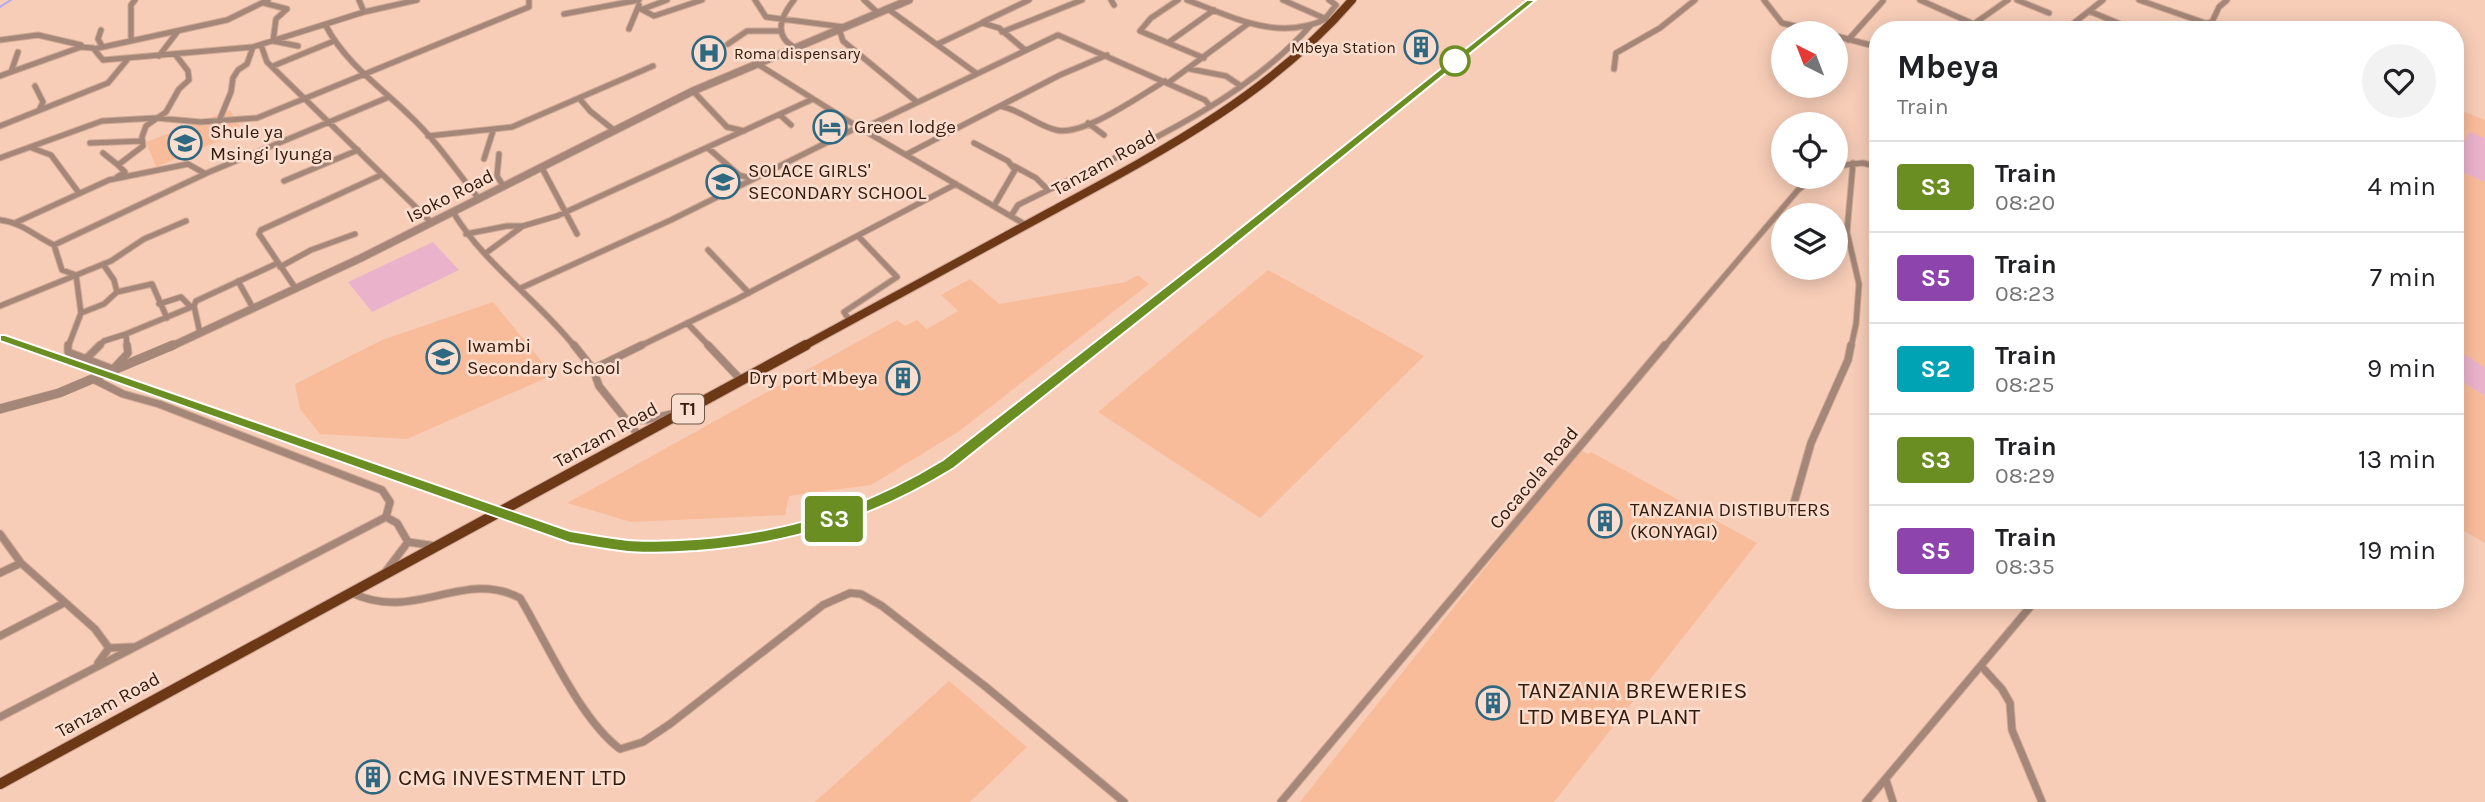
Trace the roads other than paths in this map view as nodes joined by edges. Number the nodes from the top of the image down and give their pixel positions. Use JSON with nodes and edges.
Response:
{"nodes":[{"id":1,"x":135,"y":0,"type":"edge"},
{"id":2,"x":359,"y":0,"type":"edge"},
{"id":3,"x":416,"y":0,"type":"edge"},
{"id":4,"x":529,"y":0,"type":"edge"},
{"id":5,"x":639,"y":0,"type":"edge"},
{"id":6,"x":667,"y":0,"type":"edge"},
{"id":7,"x":702,"y":0,"type":"edge"},
{"id":8,"x":754,"y":0,"type":"edge"},
{"id":9,"x":794,"y":0,"type":"edge"},
{"id":10,"x":864,"y":0,"type":"edge"},
{"id":11,"x":909,"y":0,"type":"edge"},
{"id":12,"x":1029,"y":0,"type":"edge"},
{"id":13,"x":1082,"y":0,"type":"edge"},
{"id":14,"x":1178,"y":0,"type":"edge"},
{"id":15,"x":1187,"y":0,"type":"edge"},
{"id":16,"x":1283,"y":0,"type":"edge"},
{"id":17,"x":1329,"y":0,"type":"edge"},
{"id":18,"x":1352,"y":0,"type":"edge"},
{"id":19,"x":1695,"y":0,"type":"edge"},
{"id":20,"x":1764,"y":0,"type":"edge"},
{"id":21,"x":1920,"y":0,"type":"edge"},
{"id":22,"x":2008,"y":0,"type":"edge"},
{"id":23,"x":2017,"y":0,"type":"edge"},
{"id":24,"x":2103,"y":0,"type":"edge"},
{"id":25,"x":2139,"y":0,"type":"edge"},
{"id":26,"x":2227,"y":0,"type":"edge"},
{"id":27,"x":266,"y":1,"type":"edge"},
{"id":28,"x":1883,"y":1,"type":"edge"},
{"id":29,"x":641,"y":8,"type":"junction"},
{"id":30,"x":888,"y":9,"type":"junction"},
{"id":31,"x":1214,"y":10,"type":"junction"},
{"id":32,"x":2089,"y":11,"type":"junction"},
{"id":33,"x":364,"y":12,"type":"junction"},
{"id":34,"x":878,"y":13,"type":"junction"},
{"id":35,"x":2049,"y":13,"type":"dead end"},
{"id":36,"x":564,"y":14,"type":"dead end"},
{"id":37,"x":1302,"y":15,"type":"junction"},
{"id":38,"x":1329,"y":19,"type":"junction"},
{"id":39,"x":781,"y":20,"type":"junction"},
{"id":40,"x":1780,"y":21,"type":"edge"},
{"id":41,"x":1971,"y":21,"type":"edge"},
{"id":42,"x":1979,"y":21,"type":"edge"},
{"id":43,"x":2076,"y":21,"type":"edge"},
{"id":44,"x":2113,"y":21,"type":"edge"},
{"id":45,"x":2199,"y":21,"type":"edge"},
{"id":46,"x":2213,"y":21,"type":"edge"},
{"id":47,"x":982,"y":23,"type":"junction"},
{"id":48,"x":1249,"y":23,"type":"junction"},
{"id":49,"x":1311,"y":25,"type":"junction"},
{"id":50,"x":326,"y":26,"type":"junction"},
{"id":51,"x":842,"y":28,"type":"junction"},
{"id":52,"x":1301,"y":28,"type":"junction"},
{"id":53,"x":629,"y":29,"type":"dead end"},
{"id":54,"x":101,"y":30,"type":"dead end"},
{"id":55,"x":178,"y":31,"type":"junction"},
{"id":56,"x":779,"y":31,"type":"junction"},
{"id":57,"x":1002,"y":32,"type":"junction"},
{"id":58,"x":131,"y":39,"type":"junction"},
{"id":59,"x":0,"y":40,"type":"edge"},
{"id":60,"x":1848,"y":40,"type":"joint"},
{"id":61,"x":273,"y":41,"type":"junction"},
{"id":62,"x":334,"y":41,"type":"junction"},
{"id":63,"x":1169,"y":42,"type":"junction"},
{"id":64,"x":729,"y":44,"type":"dead end"},
{"id":65,"x":938,"y":44,"type":"junction"},
{"id":66,"x":261,"y":45,"type":"junction"},
{"id":67,"x":1869,"y":45,"type":"edge"},
{"id":68,"x":102,"y":46,"type":"junction"},
{"id":69,"x":298,"y":46,"type":"dead end"},
{"id":70,"x":86,"y":47,"type":"junction"},
{"id":71,"x":253,"y":47,"type":"junction"},
{"id":72,"x":794,"y":47,"type":"junction"},
{"id":73,"x":94,"y":49,"type":"junction"},
{"id":74,"x":1025,"y":50,"type":"junction"},
{"id":75,"x":18,"y":52,"type":"dead end"},
{"id":76,"x":175,"y":54,"type":"junction"},
{"id":77,"x":1107,"y":55,"type":"junction"},
{"id":78,"x":159,"y":56,"type":"junction"},
{"id":79,"x":1204,"y":58,"type":"junction"},
{"id":80,"x":127,"y":60,"type":"junction"},
{"id":81,"x":756,"y":63,"type":"junction"},
{"id":82,"x":272,"y":66,"type":"junction"},
{"id":83,"x":653,"y":66,"type":"dead end"},
{"id":84,"x":1190,"y":69,"type":"junction"},
{"id":85,"x":1614,"y":69,"type":"dead end"},
{"id":86,"x":10,"y":72,"type":"junction"},
{"id":87,"x":976,"y":73,"type":"junction"},
{"id":88,"x":1,"y":75,"type":"edge"},
{"id":89,"x":364,"y":75,"type":"junction"},
{"id":90,"x":1167,"y":82,"type":"junction"},
{"id":91,"x":35,"y":86,"type":"dead end"},
{"id":92,"x":1241,"y":86,"type":"junction"},
{"id":93,"x":693,"y":91,"type":"junction"},
{"id":94,"x":389,"y":97,"type":"junction"},
{"id":95,"x":579,"y":98,"type":"junction"},
{"id":96,"x":307,"y":99,"type":"junction"},
{"id":97,"x":813,"y":99,"type":"junction"},
{"id":98,"x":1205,"y":100,"type":"junction"},
{"id":99,"x":1218,"y":101,"type":"junction"},
{"id":100,"x":917,"y":102,"type":"junction"},
{"id":101,"x":998,"y":106,"type":"junction"},
{"id":102,"x":1210,"y":106,"type":"junction"},
{"id":103,"x":39,"y":109,"type":"junction"},
{"id":104,"x":780,"y":115,"type":"junction"},
{"id":105,"x":156,"y":118,"type":"junction"},
{"id":106,"x":219,"y":121,"type":"junction"},
{"id":107,"x":330,"y":122,"type":"junction"},
{"id":108,"x":1088,"y":123,"type":"junction"},
{"id":109,"x":791,"y":125,"type":"dead end"},
{"id":110,"x":0,"y":126,"type":"edge"},
{"id":111,"x":860,"y":128,"type":"junction"},
{"id":112,"x":493,"y":131,"type":"junction"},
{"id":113,"x":615,"y":131,"type":"junction"},
{"id":114,"x":744,"y":131,"type":"junction"},
{"id":115,"x":1104,"y":135,"type":"dead end"},
{"id":116,"x":428,"y":136,"type":"junction"},
{"id":117,"x":142,"y":141,"type":"junction"},
{"id":118,"x":974,"y":142,"type":"dead end"},
{"id":119,"x":90,"y":143,"type":"dead end"},
{"id":120,"x":708,"y":148,"type":"junction"},
{"id":121,"x":358,"y":150,"type":"junction"},
{"id":122,"x":16,"y":151,"type":"junction"},
{"id":123,"x":103,"y":153,"type":"dead end"},
{"id":124,"x":499,"y":154,"type":"dead end"},
{"id":125,"x":907,"y":154,"type":"junction"},
{"id":126,"x":0,"y":158,"type":"edge"},
{"id":127,"x":484,"y":159,"type":"dead end"},
{"id":128,"x":1853,"y":163,"type":"junction"},
{"id":129,"x":118,"y":164,"type":"junction"},
{"id":130,"x":1848,"y":164,"type":"edge"},
{"id":131,"x":1014,"y":166,"type":"junction"},
{"id":132,"x":1869,"y":166,"type":"edge"},
{"id":133,"x":542,"y":168,"type":"junction"},
{"id":134,"x":207,"y":173,"type":"junction"},
{"id":135,"x":381,"y":175,"type":"junction"},
{"id":136,"x":739,"y":175,"type":"junction"},
{"id":137,"x":753,"y":179,"type":"junction"},
{"id":138,"x":109,"y":180,"type":"junction"},
{"id":139,"x":284,"y":181,"type":"dead end"},
{"id":140,"x":956,"y":184,"type":"junction"},
{"id":141,"x":504,"y":187,"type":"junction"},
{"id":142,"x":736,"y":187,"type":"junction"},
{"id":143,"x":1799,"y":189,"type":"edge"},
{"id":144,"x":1048,"y":190,"type":"junction"},
{"id":145,"x":79,"y":193,"type":"junction"},
{"id":146,"x":1019,"y":195,"type":"dead end"},
{"id":147,"x":479,"y":200,"type":"junction"},
{"id":148,"x":1018,"y":205,"type":"junction"},
{"id":149,"x":993,"y":206,"type":"junction"},
{"id":150,"x":567,"y":211,"type":"junction"},
{"id":151,"x":453,"y":212,"type":"junction"},
{"id":152,"x":1011,"y":216,"type":"junction"},
{"id":153,"x":0,"y":220,"type":"edge"},
{"id":154,"x":186,"y":221,"type":"dead end"},
{"id":155,"x":17,"y":222,"type":"junction"},
{"id":156,"x":432,"y":223,"type":"junction"},
{"id":157,"x":1026,"y":225,"type":"junction"},
{"id":158,"x":523,"y":226,"type":"junction"},
{"id":159,"x":355,"y":234,"type":"dead end"},
{"id":160,"x":466,"y":234,"type":"junction"},
{"id":161,"x":577,"y":234,"type":"dead end"},
{"id":162,"x":858,"y":236,"type":"junction"},
{"id":163,"x":54,"y":244,"type":"junction"},
{"id":164,"x":708,"y":250,"type":"dead end"},
{"id":165,"x":486,"y":253,"type":"junction"},
{"id":166,"x":103,"y":264,"type":"junction"},
{"id":167,"x":279,"y":265,"type":"junction"},
{"id":168,"x":76,"y":275,"type":"junction"},
{"id":169,"x":237,"y":281,"type":"junction"},
{"id":170,"x":522,"y":288,"type":"junction"},
{"id":171,"x":296,"y":289,"type":"junction"},
{"id":172,"x":117,"y":292,"type":"junction"},
{"id":173,"x":749,"y":293,"type":"junction"},
{"id":174,"x":159,"y":304,"type":"junction"},
{"id":175,"x":0,"y":306,"type":"edge"},
{"id":176,"x":192,"y":307,"type":"junction"},
{"id":177,"x":253,"y":308,"type":"junction"},
{"id":178,"x":81,"y":313,"type":"junction"},
{"id":179,"x":167,"y":318,"type":"junction"},
{"id":180,"x":850,"y":321,"type":"junction"},
{"id":181,"x":687,"y":323,"type":"junction"},
{"id":182,"x":200,"y":333,"type":"junction"},
{"id":183,"x":126,"y":334,"type":"junction"},
{"id":184,"x":86,"y":359,"type":"junction"},
{"id":185,"x":593,"y":369,"type":"junction"},
{"id":186,"x":115,"y":370,"type":"junction"},
{"id":187,"x":95,"y":380,"type":"junction"},
{"id":188,"x":741,"y":380,"type":"junction"},
{"id":189,"x":0,"y":409,"type":"edge"},
{"id":190,"x":687,"y":410,"type":"junction"},
{"id":191,"x":627,"y":420,"type":"junction"},
{"id":192,"x":640,"y":437,"type":"junction"},
{"id":193,"x":1793,"y":510,"type":"dead end"},
{"id":194,"x":386,"y":517,"type":"junction"},
{"id":195,"x":0,"y":534,"type":"edge"},
{"id":196,"x":408,"y":542,"type":"junction"},
{"id":197,"x":438,"y":546,"type":"junction"},
{"id":198,"x":21,"y":563,"type":"junction"},
{"id":199,"x":0,"y":573,"type":"edge"},
{"id":200,"x":382,"y":576,"type":"junction"},
{"id":201,"x":351,"y":593,"type":"junction"},
{"id":202,"x":64,"y":603,"type":"junction"},
{"id":203,"x":2029,"y":609,"type":"edge"},
{"id":204,"x":0,"y":636,"type":"edge"},
{"id":205,"x":135,"y":646,"type":"junction"},
{"id":206,"x":109,"y":648,"type":"junction"},
{"id":207,"x":1982,"y":667,"type":"junction"},
{"id":208,"x":95,"y":668,"type":"junction"},
{"id":209,"x":0,"y":716,"type":"edge"},
{"id":210,"x":1886,"y":780,"type":"junction"},
{"id":211,"x":0,"y":784,"type":"edge"},
{"id":212,"x":1124,"y":802,"type":"edge"},
{"id":213,"x":1281,"y":802,"type":"edge"},
{"id":214,"x":1866,"y":802,"type":"edge"},
{"id":215,"x":1894,"y":802,"type":"edge"},
{"id":216,"x":2042,"y":802,"type":"edge"}],
"edges":[{"from":1,"to":58,"type":"street"},
{"from":2,"to":33,"type":"street"},
{"from":3,"to":33,"type":"street"},
{"from":4,"to":89,"type":"street"},
{"from":5,"to":29,"type":"street"},
{"from":5,"to":36,"type":"street"},
{"from":6,"to":29,"type":"street"},
{"from":7,"to":29,"type":"street"},
{"from":8,"to":39,"type":"street"},
{"from":9,"to":39,"type":"street"},
{"from":10,"to":34,"type":"street"},
{"from":11,"to":30,"type":"street","name":"Isoko Road"},
{"from":12,"to":47,"type":"street"},
{"from":13,"to":57,"type":"street"},
{"from":14,"to":63,"type":"street"},
{"from":15,"to":31,"type":"street"},
{"from":16,"to":37,"type":"street"},
{"from":17,"to":38,"type":"street"},
{"from":18,"to":38,"type":"highway","name":"Tanzam Road","number":"T1"},
{"from":19,"to":85,"type":"street"},
{"from":20,"to":40,"type":"street"},
{"from":21,"to":41,"type":"street"},
{"from":22,"to":42,"type":"street"},
{"from":23,"to":35,"type":"street"},
{"from":24,"to":32,"type":"street"},
{"from":25,"to":45,"type":"street"},
{"from":26,"to":46,"type":"street"},
{"from":27,"to":55,"type":"street"},
{"from":27,"to":61,"type":"street"},
{"from":28,"to":60,"type":"street"},
{"from":29,"to":53,"type":"street"},
{"from":30,"to":34,"type":"street","name":"Isoko Road"},
{"from":30,"to":65,"type":"street"},
{"from":31,"to":48,"type":"street"},
{"from":31,"to":63,"type":"street"},
{"from":32,"to":43,"type":"street"},
{"from":32,"to":44,"type":"street"},
{"from":33,"to":50,"type":"street"},
{"from":34,"to":51,"type":"street","name":"Isoko Road"},
{"from":37,"to":38,"type":"street"},
{"from":37,"to":52,"type":"street"},
{"from":38,"to":49,"type":"street"},
{"from":38,"to":157,"type":"highway","name":"Tanzam Road","number":"T1"},
{"from":39,"to":51,"type":"street"},
{"from":39,"to":56,"type":"street"},
{"from":47,"to":57,"type":"street"},
{"from":47,"to":65,"type":"street"},
{"from":48,"to":52,"type":"street"},
{"from":48,"to":79,"type":"street"},
{"from":49,"to":52,"type":"street"},
{"from":49,"to":92,"type":"street"},
{"from":50,"to":61,"type":"street"},
{"from":50,"to":62,"type":"street"},
{"from":51,"to":72,"type":"street","name":"Isoko Road"},
{"from":51,"to":100,"type":"street"},
{"from":54,"to":68,"type":"street"},
{"from":55,"to":58,"type":"street"},
{"from":55,"to":78,"type":"street"},
{"from":56,"to":64,"type":"street"},
{"from":56,"to":72,"type":"street"},
{"from":57,"to":74,"type":"street"},
{"from":58,"to":68,"type":"street"},
{"from":59,"to":70,"type":"street"},
{"from":60,"to":67,"type":"street"},
{"from":61,"to":66,"type":"street"},
{"from":61,"to":69,"type":"street"},
{"from":62,"to":82,"type":"street"},
{"from":62,"to":89,"type":"street"},
{"from":63,"to":79,"type":"street"},
{"from":65,"to":87,"type":"street"},
{"from":66,"to":71,"type":"street"},
{"from":66,"to":82,"type":"street"},
{"from":68,"to":73,"type":"street"},
{"from":70,"to":73,"type":"street"},
{"from":70,"to":86,"type":"street"},
{"from":71,"to":76,"type":"street"},
{"from":71,"to":106,"type":"street"},
{"from":72,"to":81,"type":"street","name":"Isoko Road"},
{"from":73,"to":80,"type":"street"},
{"from":74,"to":77,"type":"street"},
{"from":74,"to":87,"type":"street"},
{"from":75,"to":86,"type":"street"},
{"from":76,"to":78,"type":"street"},
{"from":76,"to":105,"type":"street"},
{"from":77,"to":90,"type":"street"},
{"from":77,"to":101,"type":"street"},
{"from":78,"to":80,"type":"street"},
{"from":79,"to":84,"type":"street"},
{"from":80,"to":103,"type":"street"},
{"from":81,"to":93,"type":"street","name":"Isoko Road"},
{"from":81,"to":97,"type":"street"},
{"from":82,"to":96,"type":"street"},
{"from":83,"to":95,"type":"street"},
{"from":84,"to":90,"type":"street"},
{"from":84,"to":92,"type":"street"},
{"from":86,"to":88,"type":"street"},
{"from":87,"to":100,"type":"street"},
{"from":89,"to":94,"type":"street"},
{"from":89,"to":96,"type":"street"},
{"from":90,"to":98,"type":"street"},
{"from":90,"to":108,"type":"street"},
{"from":91,"to":103,"type":"street"},
{"from":92,"to":99,"type":"street"},
{"from":93,"to":113,"type":"street","name":"Isoko Road"},
{"from":93,"to":114,"type":"street"},
{"from":94,"to":107,"type":"street"},
{"from":94,"to":116,"type":"street"},
{"from":95,"to":112,"type":"street"},
{"from":95,"to":113,"type":"street"},
{"from":96,"to":106,"type":"street"},
{"from":96,"to":107,"type":"street"},
{"from":97,"to":104,"type":"street"},
{"from":97,"to":111,"type":"street"},
{"from":98,"to":99,"type":"street"},
{"from":98,"to":102,"type":"street"},
{"from":99,"to":102,"type":"street"},
{"from":100,"to":111,"type":"street"},
{"from":101,"to":108,"type":"street"},
{"from":101,"to":125,"type":"street"},
{"from":102,"to":144,"type":"street"},
{"from":103,"to":110,"type":"street"},
{"from":104,"to":109,"type":"street"},
{"from":104,"to":114,"type":"street"},
{"from":105,"to":106,"type":"street"},
{"from":105,"to":117,"type":"street"},
{"from":105,"to":122,"type":"street"},
{"from":107,"to":121,"type":"street"},
{"from":107,"to":134,"type":"street"},
{"from":108,"to":115,"type":"street"},
{"from":111,"to":125,"type":"street"},
{"from":111,"to":137,"type":"street"},
{"from":112,"to":116,"type":"street"},
{"from":112,"to":127,"type":"street"},
{"from":113,"to":133,"type":"street","name":"Isoko Road"},
{"from":114,"to":120,"type":"street"},
{"from":116,"to":147,"type":"street"},
{"from":117,"to":119,"type":"street"},
{"from":117,"to":129,"type":"street"},
{"from":118,"to":131,"type":"street"},
{"from":120,"to":136,"type":"street"},
{"from":120,"to":150,"type":"street"},
{"from":121,"to":135,"type":"street"},
{"from":121,"to":139,"type":"street"},
{"from":122,"to":126,"type":"street"},
{"from":122,"to":145,"type":"street"},
{"from":123,"to":129,"type":"street"},
{"from":124,"to":141,"type":"street"},
{"from":125,"to":140,"type":"street"},
{"from":128,"to":130,"type":"street"},
{"from":128,"to":132,"type":"street"},
{"from":128,"to":193,"type":"street"},
{"from":129,"to":138,"type":"street"},
{"from":131,"to":144,"type":"street"},
{"from":131,"to":149,"type":"street"},
{"from":133,"to":141,"type":"street","name":"Isoko Road"},
{"from":133,"to":150,"type":"street"},
{"from":134,"to":138,"type":"street"},
{"from":134,"to":163,"type":"street"},
{"from":135,"to":156,"type":"street"},
{"from":135,"to":167,"type":"street"},
{"from":136,"to":137,"type":"street"},
{"from":136,"to":142,"type":"street"},
{"from":137,"to":142,"type":"street"},
{"from":138,"to":145,"type":"street"},
{"from":140,"to":149,"type":"street"},
{"from":140,"to":162,"type":"street"},
{"from":141,"to":147,"type":"street","name":"Isoko Road"},
{"from":142,"to":170,"type":"street"},
{"from":143,"to":213,"type":"street","name":"Cocacola Road"},
{"from":144,"to":148,"type":"street"},
{"from":145,"to":155,"type":"street"},
{"from":146,"to":148,"type":"street"},
{"from":147,"to":151,"type":"street","name":"Isoko Road"},
{"from":148,"to":152,"type":"street"},
{"from":149,"to":152,"type":"street"},
{"from":150,"to":158,"type":"street"},
{"from":150,"to":161,"type":"street"},
{"from":151,"to":156,"type":"street","name":"Isoko Road"},
{"from":151,"to":160,"type":"street"},
{"from":152,"to":157,"type":"street"},
{"from":153,"to":155,"type":"street"},
{"from":154,"to":166,"type":"street"},
{"from":155,"to":163,"type":"street"},
{"from":156,"to":171,"type":"street","name":"Isoko Road"},
{"from":157,"to":180,"type":"highway","name":"Tanzam Road","number":"T1"},
{"from":158,"to":160,"type":"street"},
{"from":158,"to":165,"type":"street"},
{"from":159,"to":167,"type":"street"},
{"from":160,"to":165,"type":"street"},
{"from":162,"to":173,"type":"street"},
{"from":162,"to":180,"type":"street"},
{"from":163,"to":168,"type":"street"},
{"from":164,"to":173,"type":"street"},
{"from":165,"to":170,"type":"street"},
{"from":166,"to":168,"type":"street"},
{"from":166,"to":172,"type":"street"},
{"from":167,"to":169,"type":"street"},
{"from":167,"to":171,"type":"street"},
{"from":168,"to":175,"type":"street"},
{"from":168,"to":178,"type":"street"},
{"from":169,"to":176,"type":"street"},
{"from":169,"to":177,"type":"street"},
{"from":170,"to":185,"type":"street"},
{"from":171,"to":177,"type":"street","name":"Isoko Road"},
{"from":172,"to":174,"type":"street"},
{"from":172,"to":178,"type":"street"},
{"from":173,"to":181,"type":"street"},
{"from":174,"to":176,"type":"street"},
{"from":174,"to":179,"type":"street"},
{"from":176,"to":179,"type":"street"},
{"from":176,"to":182,"type":"street"},
{"from":177,"to":182,"type":"street","name":"Isoko Road"},
{"from":178,"to":184,"type":"street"},
{"from":179,"to":183,"type":"street"},
{"from":180,"to":188,"type":"highway","name":"Tanzam Road","number":"T1"},
{"from":181,"to":185,"type":"street"},
{"from":181,"to":188,"type":"street"},
{"from":182,"to":186,"type":"street","name":"Isoko Road"},
{"from":183,"to":184,"type":"street"},
{"from":183,"to":186,"type":"street"},
{"from":184,"to":186,"type":"street"},
{"from":185,"to":191,"type":"street"},
{"from":186,"to":187,"type":"street","name":"Isoko Road"},
{"from":187,"to":189,"type":"street","name":"Isoko Road"},
{"from":187,"to":194,"type":"street"},
{"from":188,"to":190,"type":"highway","name":"Tanzam Road","number":"T1"},
{"from":190,"to":191,"type":"street"},
{"from":190,"to":192,"type":"highway","name":"Tanzam Road","number":"T1"},
{"from":191,"to":192,"type":"street"},
{"from":192,"to":197,"type":"highway","name":"Tanzam Road","number":"T1"},
{"from":194,"to":196,"type":"street"},
{"from":194,"to":205,"type":"street"},
{"from":195,"to":198,"type":"street"},
{"from":196,"to":197,"type":"street"},
{"from":196,"to":200,"type":"street"},
{"from":197,"to":200,"type":"highway","name":"Tanzam Road","number":"T1"},
{"from":198,"to":199,"type":"street"},
{"from":198,"to":202,"type":"street"},
{"from":200,"to":201,"type":"highway","name":"Tanzam Road","number":"T1"},
{"from":201,"to":211,"type":"highway","name":"Tanzam Road","number":"T1"},
{"from":201,"to":212,"type":"street"},
{"from":202,"to":204,"type":"street"},
{"from":202,"to":206,"type":"street"},
{"from":203,"to":207,"type":"street"},
{"from":205,"to":206,"type":"street"},
{"from":205,"to":208,"type":"street"},
{"from":206,"to":208,"type":"street"},
{"from":207,"to":210,"type":"street"},
{"from":207,"to":216,"type":"street"},
{"from":208,"to":209,"type":"street"},
{"from":210,"to":214,"type":"street"},
{"from":210,"to":215,"type":"street"}]}
